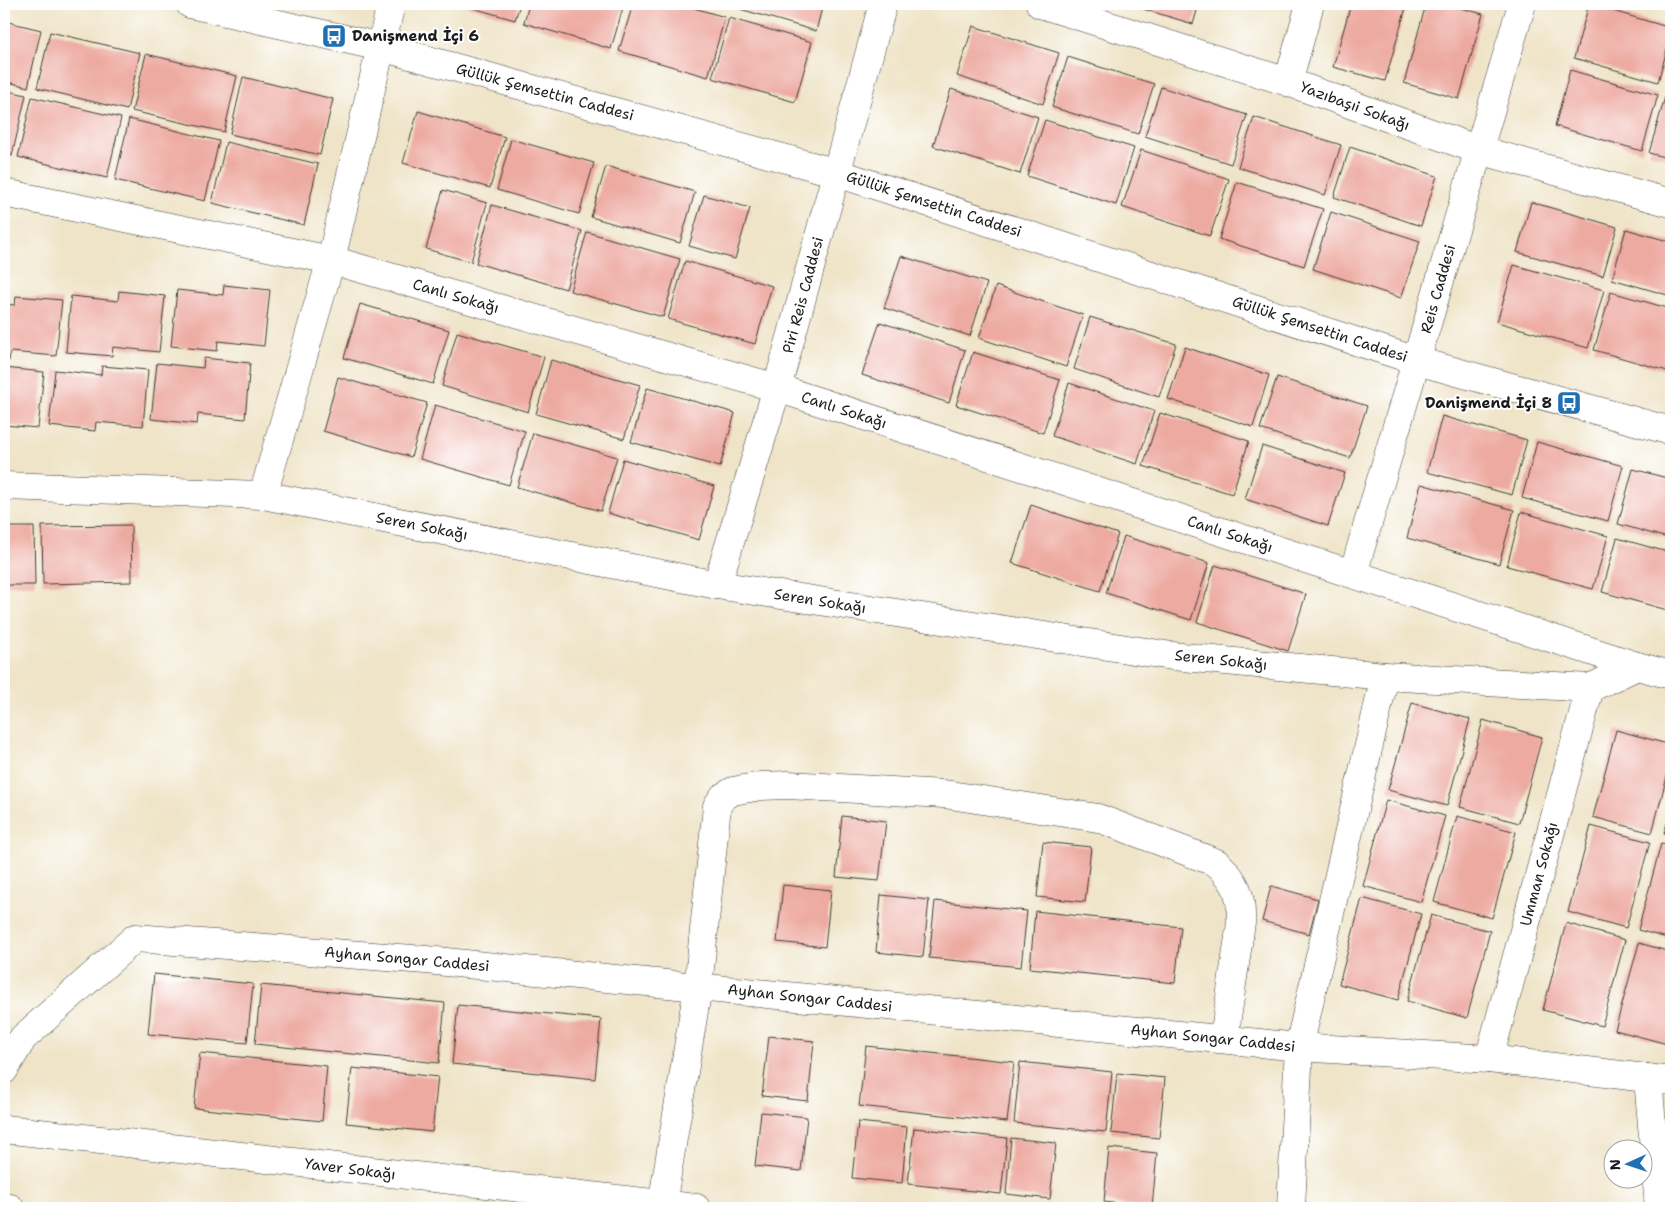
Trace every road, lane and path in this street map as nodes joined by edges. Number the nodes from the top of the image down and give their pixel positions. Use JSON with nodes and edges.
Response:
{"nodes":[{"id":1,"x":190,"y":4,"type":"edge"},
{"id":2,"x":391,"y":4,"type":"edge"},
{"id":3,"x":883,"y":4,"type":"edge"},
{"id":4,"x":1040,"y":4,"type":"edge"},
{"id":5,"x":1310,"y":4,"type":"edge"},
{"id":6,"x":1522,"y":4,"type":"edge"},
{"id":7,"x":1095,"y":12,"type":"edge"},
{"id":8,"x":382,"y":47,"type":"junction"},
{"id":9,"x":1288,"y":82,"type":"junction"},
{"id":10,"x":1479,"y":150,"type":"junction"},
{"id":11,"x":837,"y":173,"type":"junction"},
{"id":12,"x":4,"y":193,"type":"edge"},
{"id":13,"x":1671,"y":202,"type":"edge"},
{"id":14,"x":331,"y":260,"type":"junction"},
{"id":15,"x":1416,"y":361,"type":"junction"},
{"id":16,"x":777,"y":388,"type":"junction"},
{"id":17,"x":1671,"y":431,"type":"edge"},
{"id":18,"x":4,"y":486,"type":"edge"},
{"id":19,"x":263,"y":495,"type":"junction"},
{"id":20,"x":1353,"y":574,"type":"junction"},
{"id":21,"x":717,"y":585,"type":"junction"},
{"id":22,"x":1637,"y":666,"type":"junction"},
{"id":23,"x":1671,"y":675,"type":"edge"},
{"id":24,"x":1385,"y":676,"type":"junction"},
{"id":25,"x":1590,"y":688,"type":"junction"},
{"id":26,"x":698,"y":987,"type":"junction"},
{"id":27,"x":1224,"y":1040,"type":"junction"},
{"id":28,"x":1299,"y":1047,"type":"junction"},
{"id":29,"x":1489,"y":1059,"type":"junction"},
{"id":30,"x":4,"y":1070,"type":"edge"},
{"id":31,"x":1660,"y":1080,"type":"edge"},
{"id":32,"x":4,"y":1129,"type":"edge"},
{"id":33,"x":662,"y":1205,"type":"junction"},
{"id":34,"x":4,"y":1208,"type":"edge"},
{"id":35,"x":10,"y":1208,"type":"edge"},
{"id":36,"x":696,"y":1208,"type":"edge"},
{"id":37,"x":1291,"y":1208,"type":"edge"},
{"id":38,"x":1659,"y":1208,"type":"edge"}],
"edges":[{"from":1,"to":8,"type":"street","name":"Güllük Şemsettin Caddesi"},
{"from":2,"to":8,"type":"street"},
{"from":3,"to":11,"type":"street","name":"Piri Reis Caddesi"},
{"from":4,"to":7,"type":"street","name":"Yazıbaşıi Sokağı"},
{"from":5,"to":9,"type":"street"},
{"from":6,"to":10,"type":"street","name":"Reis Caddesi"},
{"from":7,"to":9,"type":"street","name":"Yazıbaşıi Sokağı"},
{"from":8,"to":11,"type":"street","name":"Güllük Şemsettin Caddesi"},
{"from":8,"to":14,"type":"street"},
{"from":9,"to":10,"type":"street","name":"Yazıbaşıi Sokağı"},
{"from":10,"to":13,"type":"street","name":"Yazıbaşıi Sokağı"},
{"from":10,"to":15,"type":"street","name":"Reis Caddesi"},
{"from":11,"to":15,"type":"street","name":"Güllük Şemsettin Caddesi"},
{"from":11,"to":16,"type":"street","name":"Piri Reis Caddesi"},
{"from":12,"to":14,"type":"street","name":"Canlı Sokağı"},
{"from":14,"to":16,"type":"street","name":"Canlı Sokağı"},
{"from":14,"to":19,"type":"street"},
{"from":15,"to":17,"type":"street","name":"Güllük Şemsettin Caddesi"},
{"from":15,"to":20,"type":"street","name":"Reis Caddesi"},
{"from":16,"to":20,"type":"street","name":"Canlı Sokağı"},
{"from":16,"to":21,"type":"street","name":"Piri Reis Caddesi"},
{"from":18,"to":19,"type":"street","name":"Seren Sokağı"},
{"from":19,"to":21,"type":"street","name":"Seren Sokağı"},
{"from":20,"to":22,"type":"street","name":"Canlı Sokağı"},
{"from":21,"to":24,"type":"street","name":"Seren Sokağı"},
{"from":22,"to":23,"type":"street","name":"Canlı Sokağı"},
{"from":22,"to":25,"type":"street","name":"Seren Sokağı"},
{"from":24,"to":25,"type":"street","name":"Seren Sokağı"},
{"from":24,"to":28,"type":"street"},
{"from":25,"to":29,"type":"street","name":"Umman Sokağı"},
{"from":26,"to":27,"type":"street","name":"Ayhan Songar Caddesi"},
{"from":26,"to":27,"type":"street"},
{"from":26,"to":30,"type":"street","name":"Ayhan Songar Caddesi"},
{"from":26,"to":33,"type":"street"},
{"from":27,"to":28,"type":"street","name":"Ayhan Songar Caddesi"},
{"from":28,"to":29,"type":"street","name":"Ayhan Songar Caddesi"},
{"from":28,"to":37,"type":"street"},
{"from":29,"to":31,"type":"street","name":"Ayhan Songar Caddesi"},
{"from":31,"to":38,"type":"street"},
{"from":32,"to":33,"type":"street","name":"Yaver Sokağı"},
{"from":33,"to":36,"type":"street","name":"Yaver Sokağı"},
{"from":34,"to":35,"type":"street"}]}
